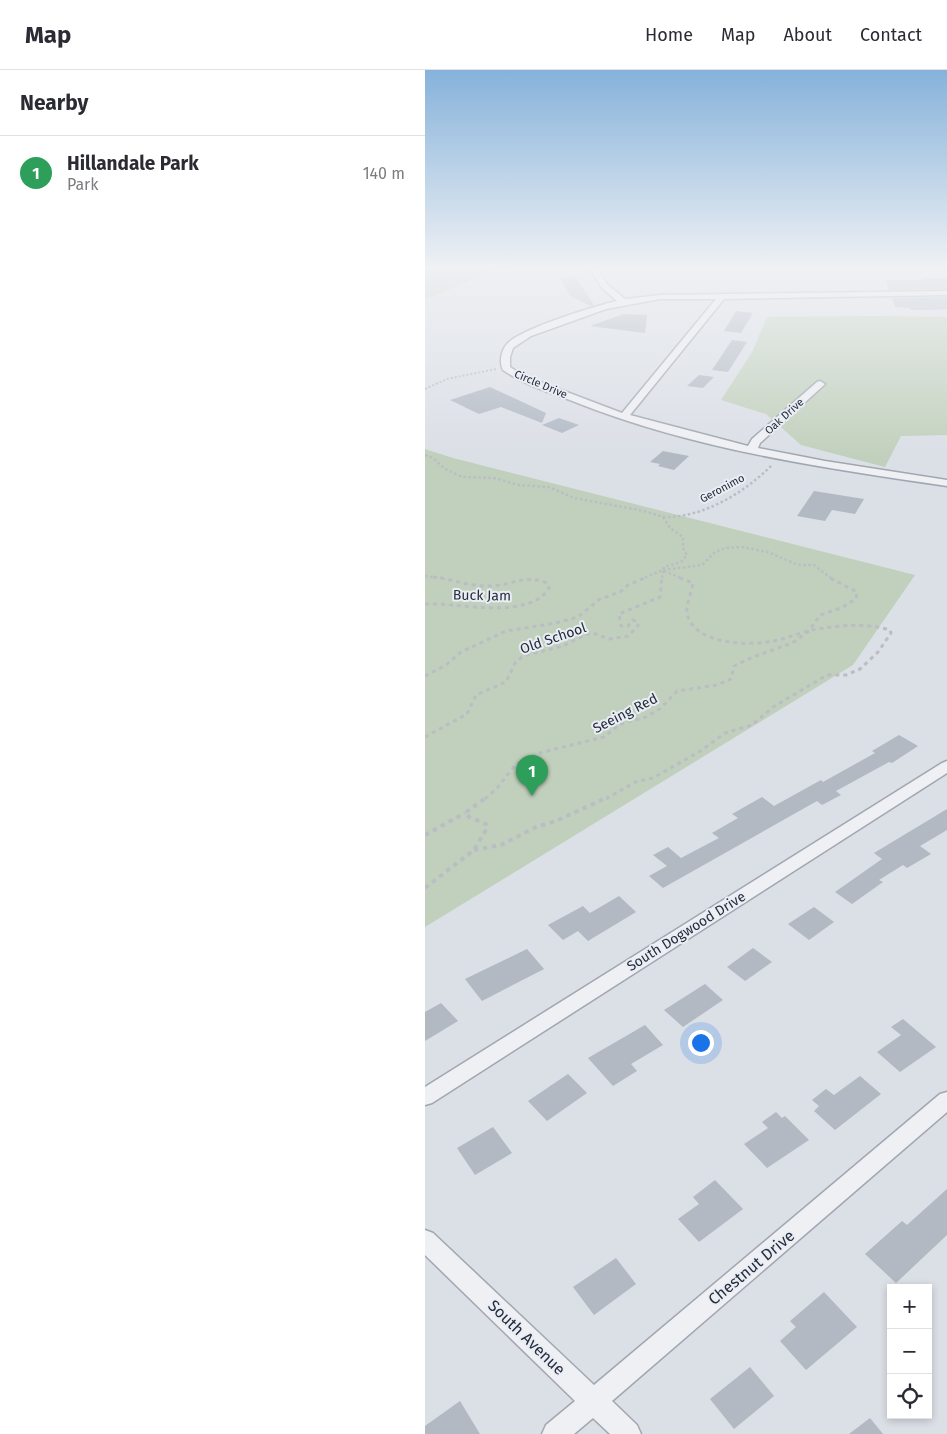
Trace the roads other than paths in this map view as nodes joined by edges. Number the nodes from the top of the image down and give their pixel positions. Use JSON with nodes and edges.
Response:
{"nodes":[{"id":1,"x":541,"y":330,"type":"edge"},
{"id":2,"x":695,"y":330,"type":"edge"},
{"id":3,"x":820,"y":384,"type":"dead end"},
{"id":4,"x":624,"y":417,"type":"junction"},
{"id":5,"x":751,"y":450,"type":"junction"},
{"id":6,"x":947,"y":483,"type":"edge"},
{"id":7,"x":947,"y":766,"type":"edge"},
{"id":8,"x":425,"y":1097,"type":"edge"},
{"id":9,"x":947,"y":1100,"type":"edge"},
{"id":10,"x":425,"y":1240,"type":"edge"},
{"id":11,"x":593,"y":1400,"type":"junction"},
{"id":12,"x":555,"y":1434,"type":"edge"},
{"id":13,"x":628,"y":1434,"type":"edge"}],
"edges":[{"from":1,"to":4,"type":"street","name":"Circle Drive"},
{"from":2,"to":4,"type":"street"},
{"from":3,"to":5,"type":"street","name":"Oak Drive"},
{"from":4,"to":5,"type":"street","name":"Circle Drive"},
{"from":5,"to":6,"type":"street","name":"Circle Drive"},
{"from":7,"to":8,"type":"street","name":"South Dogwood Drive"},
{"from":9,"to":11,"type":"street","name":"Chestnut Drive"},
{"from":10,"to":11,"type":"street","name":"South Avenue"},
{"from":11,"to":12,"type":"street","name":"Chestnut Drive"},
{"from":11,"to":13,"type":"street","name":"South Avenue"}]}
